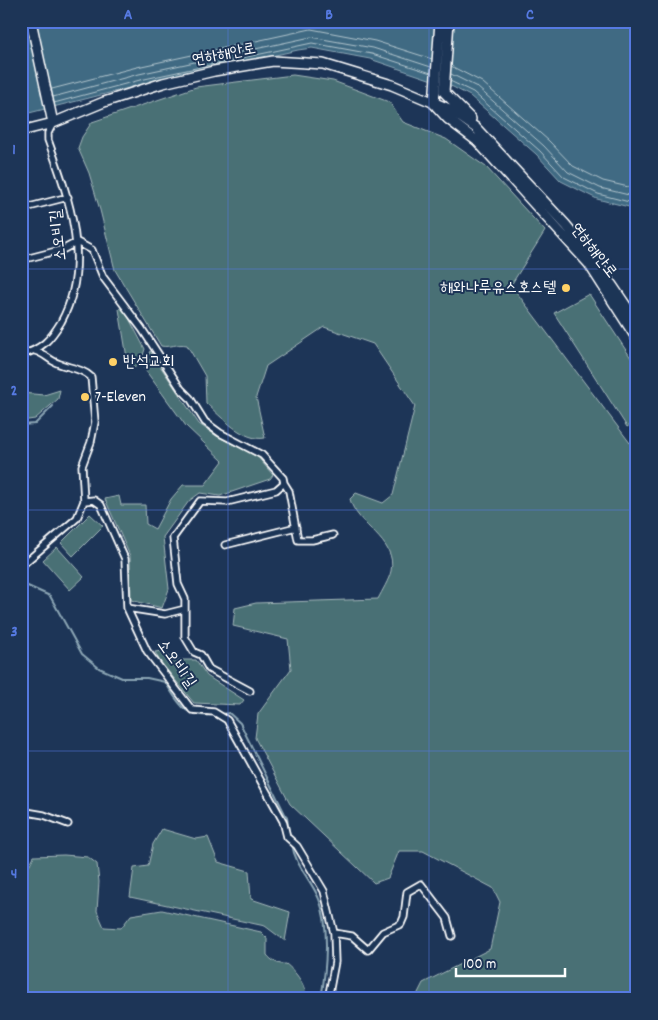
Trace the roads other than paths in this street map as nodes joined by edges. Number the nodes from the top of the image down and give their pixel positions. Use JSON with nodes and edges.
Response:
{"nodes":[{"id":1,"x":32,"y":21,"type":"edge"},
{"id":2,"x":440,"y":21,"type":"edge"},
{"id":3,"x":449,"y":21,"type":"edge"},
{"id":4,"x":434,"y":104,"type":"junction"},
{"id":5,"x":52,"y":119,"type":"junction"},
{"id":6,"x":476,"y":128,"type":"junction"},
{"id":7,"x":21,"y":131,"type":"edge"},
{"id":8,"x":68,"y":197,"type":"junction"},
{"id":9,"x":21,"y":209,"type":"edge"},
{"id":10,"x":76,"y":242,"type":"junction"},
{"id":11,"x":21,"y":260,"type":"edge"},
{"id":12,"x":637,"y":322,"type":"edge"},
{"id":13,"x":637,"y":339,"type":"edge"},
{"id":14,"x":35,"y":351,"type":"junction"},
{"id":15,"x":21,"y":354,"type":"edge"},
{"id":16,"x":284,"y":483,"type":"junction"},
{"id":17,"x":84,"y":502,"type":"junction"},
{"id":18,"x":296,"y":527,"type":"junction"},
{"id":19,"x":333,"y":534,"type":"dead end"},
{"id":20,"x":224,"y":545,"type":"dead end"},
{"id":21,"x":21,"y":566,"type":"edge"},
{"id":22,"x":127,"y":608,"type":"junction"},
{"id":23,"x":185,"y":609,"type":"junction"},
{"id":24,"x":250,"y":691,"type":"dead end"},
{"id":25,"x":21,"y":811,"type":"edge"},
{"id":26,"x":68,"y":824,"type":"dead end"},
{"id":27,"x":334,"y":933,"type":"junction"},
{"id":28,"x":452,"y":936,"type":"dead end"},
{"id":29,"x":328,"y":999,"type":"edge"}],
"edges":[{"from":1,"to":5,"type":"street"},
{"from":2,"to":4,"type":"street"},
{"from":3,"to":6,"type":"street"},
{"from":4,"to":5,"type":"street","name":"연하해안로"},
{"from":4,"to":6,"type":"street","name":"연하해안로"},
{"from":4,"to":13,"type":"street","name":"연하해안로"},
{"from":5,"to":7,"type":"street","name":"연하해안로"},
{"from":5,"to":8,"type":"street","name":"소오비길"},
{"from":6,"to":12,"type":"street","name":"연하해안로"},
{"from":8,"to":9,"type":"street"},
{"from":8,"to":10,"type":"street","name":"소오비길"},
{"from":10,"to":11,"type":"street"},
{"from":10,"to":14,"type":"street","name":"소오비길"},
{"from":10,"to":16,"type":"street"},
{"from":14,"to":15,"type":"street","name":"소오비길"},
{"from":14,"to":17,"type":"street"},
{"from":16,"to":18,"type":"street"},
{"from":16,"to":23,"type":"street"},
{"from":17,"to":21,"type":"street"},
{"from":17,"to":22,"type":"street","name":"소오비1길"},
{"from":18,"to":19,"type":"street"},
{"from":18,"to":20,"type":"street"},
{"from":22,"to":23,"type":"street"},
{"from":22,"to":27,"type":"street","name":"소오비1길"},
{"from":23,"to":24,"type":"street"},
{"from":25,"to":26,"type":"street"},
{"from":27,"to":28,"type":"street"},
{"from":27,"to":29,"type":"street","name":"소오비1길"}]}
